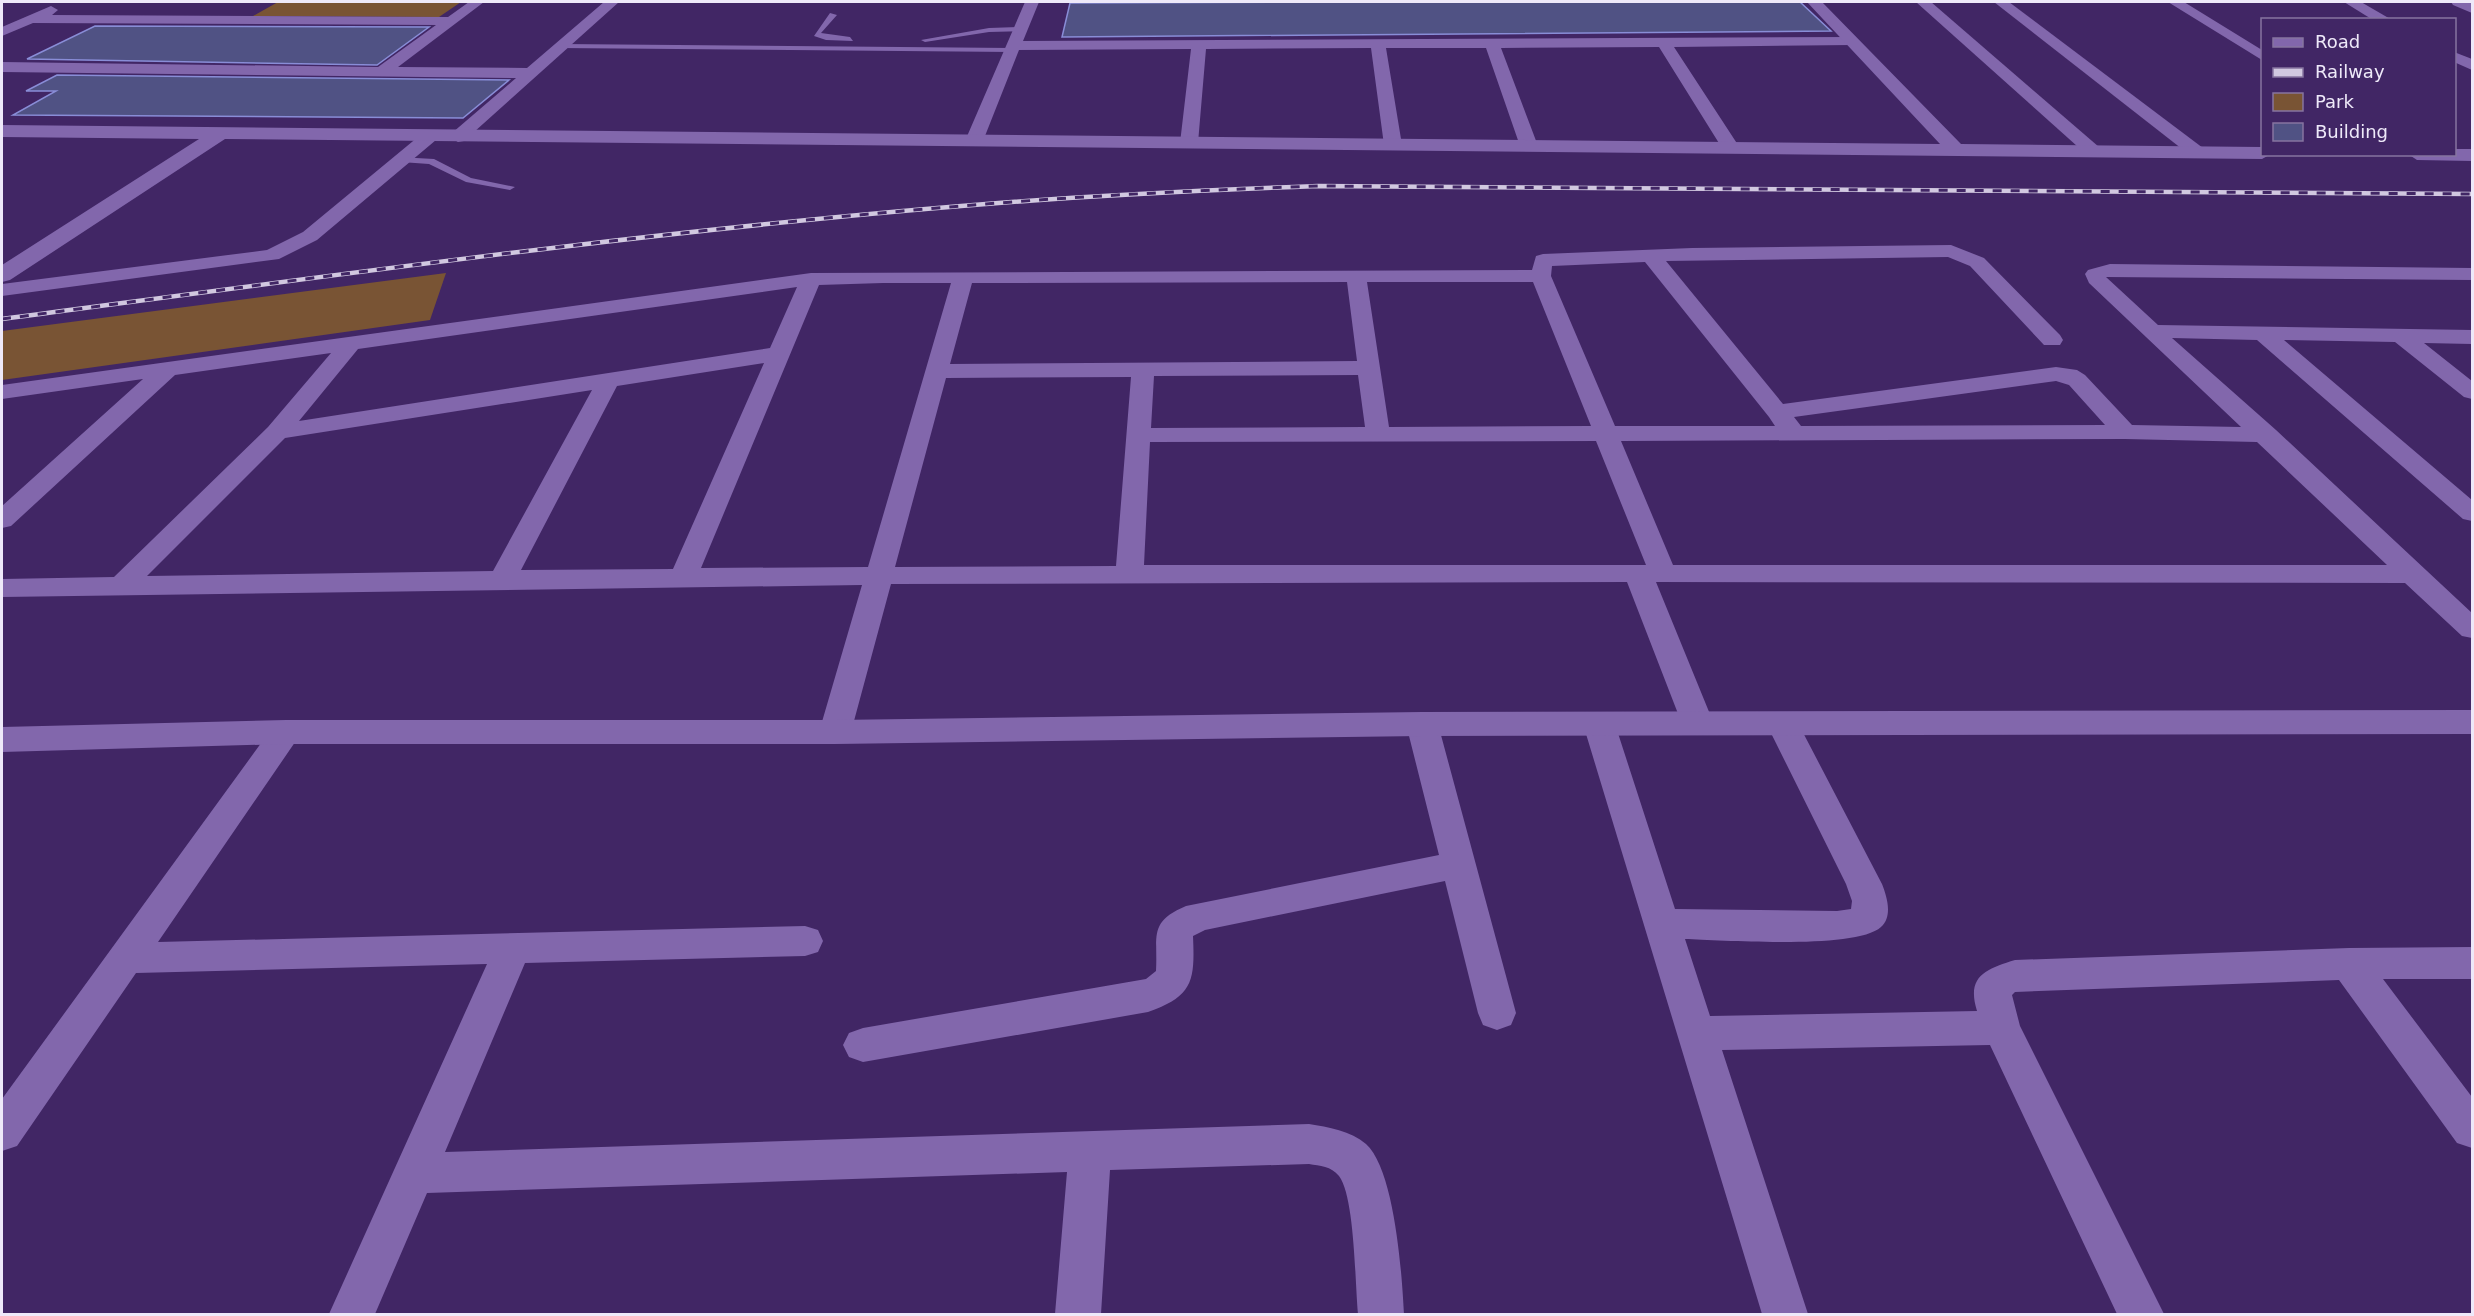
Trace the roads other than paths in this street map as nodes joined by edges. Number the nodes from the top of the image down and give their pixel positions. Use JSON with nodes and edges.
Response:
{"nodes":[{"id":1,"x":69,"y":2,"type":"edge"},
{"id":2,"x":477,"y":2,"type":"edge"},
{"id":3,"x":612,"y":2,"type":"edge"},
{"id":4,"x":1032,"y":2,"type":"edge"},
{"id":5,"x":1815,"y":2,"type":"edge"},
{"id":6,"x":1923,"y":2,"type":"edge"},
{"id":7,"x":2001,"y":2,"type":"edge"},
{"id":8,"x":2175,"y":2,"type":"edge"},
{"id":9,"x":2351,"y":2,"type":"edge"},
{"id":10,"x":2458,"y":2,"type":"edge"},
{"id":11,"x":2472,"y":9,"type":"edge"},
{"id":12,"x":833,"y":15,"type":"dead end"},
{"id":13,"x":32,"y":18,"type":"junction"},
{"id":14,"x":2381,"y":18,"type":"edge"},
{"id":15,"x":449,"y":21,"type":"junction"},
{"id":16,"x":1020,"y":29,"type":"junction"},
{"id":17,"x":2,"y":32,"type":"edge"},
{"id":18,"x":1852,"y":41,"type":"junction"},
{"id":19,"x":1664,"y":42,"type":"junction"},
{"id":20,"x":1492,"y":43,"type":"junction"},
{"id":21,"x":1378,"y":44,"type":"junction"},
{"id":22,"x":1199,"y":45,"type":"junction"},
{"id":23,"x":561,"y":46,"type":"junction"},
{"id":24,"x":1012,"y":48,"type":"junction"},
{"id":25,"x":2261,"y":55,"type":"edge"},
{"id":26,"x":2456,"y":57,"type":"edge"},
{"id":27,"x":2472,"y":65,"type":"edge"},
{"id":28,"x":2,"y":67,"type":"edge"},
{"id":29,"x":381,"y":72,"type":"junction"},
{"id":30,"x":529,"y":73,"type":"junction"},
{"id":31,"x":221,"y":133,"type":"junction"},
{"id":32,"x":6,"y":134,"type":"edge"},
{"id":33,"x":430,"y":136,"type":"junction"},
{"id":34,"x":458,"y":136,"type":"junction"},
{"id":35,"x":974,"y":141,"type":"junction"},
{"id":36,"x":1189,"y":143,"type":"junction"},
{"id":37,"x":1393,"y":145,"type":"junction"},
{"id":38,"x":1529,"y":146,"type":"junction"},
{"id":39,"x":1731,"y":148,"type":"junction"},
{"id":40,"x":1956,"y":150,"type":"junction"},
{"id":41,"x":2093,"y":151,"type":"junction"},
{"id":42,"x":2197,"y":152,"type":"junction"},
{"id":43,"x":2261,"y":153,"type":"edge"},
{"id":44,"x":2456,"y":155,"type":"edge"},
{"id":45,"x":2472,"y":155,"type":"edge"},
{"id":46,"x":401,"y":159,"type":"junction"},
{"id":47,"x":510,"y":187,"type":"dead end"},
{"id":48,"x":1650,"y":255,"type":"junction"},
{"id":49,"x":2442,"y":274,"type":"junction"},
{"id":50,"x":2472,"y":274,"type":"edge"},
{"id":51,"x":2,"y":275,"type":"edge"},
{"id":52,"x":1356,"y":276,"type":"junction"},
{"id":53,"x":1541,"y":276,"type":"junction"},
{"id":54,"x":963,"y":277,"type":"junction"},
{"id":55,"x":811,"y":279,"type":"junction"},
{"id":56,"x":2,"y":290,"type":"edge"},
{"id":57,"x":2472,"y":295,"type":"edge"},
{"id":58,"x":2151,"y":331,"type":"junction"},
{"id":59,"x":2264,"y":334,"type":"junction"},
{"id":60,"x":2400,"y":335,"type":"junction"},
{"id":61,"x":2472,"y":337,"type":"edge"},
{"id":62,"x":2052,"y":340,"type":"dead end"},
{"id":63,"x":351,"y":343,"type":"junction"},
{"id":64,"x":778,"y":354,"type":"junction"},
{"id":65,"x":168,"y":369,"type":"junction"},
{"id":66,"x":1369,"y":369,"type":"junction"},
{"id":67,"x":1143,"y":370,"type":"junction"},
{"id":68,"x":937,"y":371,"type":"junction"},
{"id":69,"x":609,"y":380,"type":"junction"},
{"id":70,"x":2,"y":392,"type":"edge"},
{"id":71,"x":2472,"y":392,"type":"edge"},
{"id":72,"x":1777,"y":412,"type":"junction"},
{"id":73,"x":277,"y":432,"type":"junction"},
{"id":74,"x":2125,"y":432,"type":"junction"},
{"id":75,"x":1794,"y":433,"type":"junction"},
{"id":76,"x":1378,"y":434,"type":"junction"},
{"id":77,"x":1606,"y":434,"type":"junction"},
{"id":78,"x":1139,"y":435,"type":"junction"},
{"id":79,"x":2268,"y":435,"type":"junction"},
{"id":80,"x":2471,"y":511,"type":"edge"},
{"id":81,"x":2,"y":520,"type":"edge"},
{"id":82,"x":1651,"y":573,"type":"junction"},
{"id":83,"x":1129,"y":574,"type":"junction"},
{"id":84,"x":2414,"y":574,"type":"junction"},
{"id":85,"x":878,"y":576,"type":"junction"},
{"id":86,"x":683,"y":578,"type":"junction"},
{"id":87,"x":503,"y":579,"type":"junction"},
{"id":88,"x":122,"y":585,"type":"junction"},
{"id":89,"x":2,"y":588,"type":"edge"},
{"id":90,"x":2461,"y":608,"type":"edge"},
{"id":91,"x":2472,"y":629,"type":"edge"},
{"id":92,"x":2472,"y":722,"type":"edge"},
{"id":93,"x":1782,"y":723,"type":"junction"},
{"id":94,"x":1422,"y":724,"type":"junction"},
{"id":95,"x":1599,"y":724,"type":"junction"},
{"id":96,"x":1698,"y":724,"type":"junction"},
{"id":97,"x":286,"y":732,"type":"junction"},
{"id":98,"x":834,"y":732,"type":"junction"},
{"id":99,"x":2,"y":740,"type":"edge"},
{"id":100,"x":1458,"y":865,"type":"junction"},
{"id":101,"x":1662,"y":924,"type":"junction"},
{"id":102,"x":805,"y":941,"type":"dead end"},
{"id":103,"x":513,"y":949,"type":"junction"},
{"id":104,"x":125,"y":958,"type":"junction"},
{"id":105,"x":2472,"y":963,"type":"edge"},
{"id":106,"x":2349,"y":964,"type":"junction"},
{"id":107,"x":1497,"y":1012,"type":"dead end"},
{"id":108,"x":2001,"y":1028,"type":"junction"},
{"id":109,"x":1696,"y":1033,"type":"junction"},
{"id":110,"x":863,"y":1045,"type":"dead end"},
{"id":111,"x":2472,"y":1128,"type":"edge"},
{"id":112,"x":2,"y":1132,"type":"edge"},
{"id":113,"x":1090,"y":1151,"type":"junction"},
{"id":114,"x":414,"y":1173,"type":"junction"},
{"id":115,"x":352,"y":1314,"type":"edge"},
{"id":116,"x":1078,"y":1314,"type":"edge"},
{"id":117,"x":1381,"y":1314,"type":"edge"},
{"id":118,"x":1785,"y":1314,"type":"edge"},
{"id":119,"x":2141,"y":1314,"type":"edge"}],
"edges":[{"from":1,"to":13,"type":"street"},
{"from":2,"to":15,"type":"street"},
{"from":3,"to":23,"type":"street"},
{"from":4,"to":16,"type":"street"},
{"from":5,"to":18,"type":"street"},
{"from":6,"to":41,"type":"street"},
{"from":7,"to":42,"type":"street"},
{"from":8,"to":25,"type":"street"},
{"from":9,"to":14,"type":"street"},
{"from":10,"to":11,"type":"street"},
{"from":12,"to":16,"type":"lane"},
{"from":13,"to":15,"type":"street"},
{"from":13,"to":17,"type":"street"},
{"from":15,"to":29,"type":"street"},
{"from":16,"to":24,"type":"street"},
{"from":18,"to":19,"type":"street"},
{"from":18,"to":40,"type":"street"},
{"from":19,"to":20,"type":"street"},
{"from":19,"to":39,"type":"street"},
{"from":20,"to":21,"type":"street"},
{"from":20,"to":38,"type":"street"},
{"from":21,"to":22,"type":"street"},
{"from":21,"to":37,"type":"street"},
{"from":22,"to":24,"type":"street"},
{"from":22,"to":36,"type":"street"},
{"from":23,"to":24,"type":"lane"},
{"from":23,"to":30,"type":"street"},
{"from":24,"to":35,"type":"street"},
{"from":26,"to":27,"type":"street"},
{"from":28,"to":29,"type":"street"},
{"from":29,"to":30,"type":"street"},
{"from":30,"to":34,"type":"street"},
{"from":31,"to":32,"type":"street"},
{"from":31,"to":33,"type":"street"},
{"from":31,"to":51,"type":"street"},
{"from":33,"to":34,"type":"street"},
{"from":33,"to":46,"type":"street"},
{"from":34,"to":35,"type":"street"},
{"from":35,"to":36,"type":"street"},
{"from":36,"to":37,"type":"street"},
{"from":37,"to":38,"type":"street"},
{"from":38,"to":39,"type":"street"},
{"from":39,"to":40,"type":"street"},
{"from":40,"to":41,"type":"street"},
{"from":41,"to":42,"type":"street"},
{"from":42,"to":43,"type":"street"},
{"from":44,"to":45,"type":"street"},
{"from":46,"to":47,"type":"lane"},
{"from":46,"to":56,"type":"street"},
{"from":48,"to":53,"type":"street"},
{"from":48,"to":62,"type":"street"},
{"from":48,"to":72,"type":"street"},
{"from":49,"to":50,"type":"street"},
{"from":49,"to":57,"type":"street"},
{"from":49,"to":58,"type":"street"},
{"from":52,"to":53,"type":"street"},
{"from":52,"to":54,"type":"street"},
{"from":52,"to":66,"type":"street"},
{"from":53,"to":77,"type":"street"},
{"from":54,"to":55,"type":"street"},
{"from":54,"to":68,"type":"street"},
{"from":55,"to":63,"type":"street"},
{"from":55,"to":64,"type":"street"},
{"from":58,"to":59,"type":"street"},
{"from":58,"to":79,"type":"street"},
{"from":59,"to":60,"type":"street"},
{"from":59,"to":80,"type":"street"},
{"from":60,"to":61,"type":"street"},
{"from":60,"to":71,"type":"street"},
{"from":63,"to":65,"type":"street"},
{"from":63,"to":73,"type":"street"},
{"from":64,"to":69,"type":"street"},
{"from":64,"to":86,"type":"street"},
{"from":65,"to":70,"type":"street"},
{"from":65,"to":81,"type":"street"},
{"from":66,"to":67,"type":"street"},
{"from":66,"to":76,"type":"street"},
{"from":67,"to":68,"type":"street"},
{"from":67,"to":78,"type":"street"},
{"from":68,"to":85,"type":"street"},
{"from":69,"to":73,"type":"street"},
{"from":69,"to":87,"type":"street"},
{"from":72,"to":74,"type":"street"},
{"from":72,"to":75,"type":"street"},
{"from":73,"to":88,"type":"street"},
{"from":74,"to":75,"type":"street"},
{"from":74,"to":79,"type":"street"},
{"from":75,"to":77,"type":"street"},
{"from":76,"to":77,"type":"street"},
{"from":76,"to":78,"type":"street"},
{"from":77,"to":82,"type":"street"},
{"from":78,"to":83,"type":"street"},
{"from":79,"to":84,"type":"street"},
{"from":82,"to":83,"type":"street"},
{"from":82,"to":84,"type":"street"},
{"from":82,"to":96,"type":"street"},
{"from":83,"to":85,"type":"street"},
{"from":84,"to":90,"type":"street"},
{"from":85,"to":86,"type":"street"},
{"from":85,"to":98,"type":"street"},
{"from":86,"to":87,"type":"street"},
{"from":87,"to":88,"type":"street"},
{"from":88,"to":89,"type":"street"},
{"from":90,"to":91,"type":"street"},
{"from":92,"to":93,"type":"street"},
{"from":93,"to":96,"type":"street"},
{"from":93,"to":101,"type":"street"},
{"from":94,"to":95,"type":"street"},
{"from":94,"to":98,"type":"street"},
{"from":94,"to":100,"type":"street"},
{"from":95,"to":96,"type":"street"},
{"from":95,"to":101,"type":"street"},
{"from":97,"to":98,"type":"street"},
{"from":97,"to":99,"type":"street"},
{"from":97,"to":104,"type":"street"},
{"from":100,"to":107,"type":"street"},
{"from":100,"to":110,"type":"street"},
{"from":101,"to":109,"type":"street"},
{"from":102,"to":103,"type":"street"},
{"from":103,"to":104,"type":"street"},
{"from":103,"to":114,"type":"street"},
{"from":104,"to":112,"type":"street"},
{"from":105,"to":106,"type":"street"},
{"from":106,"to":108,"type":"street"},
{"from":106,"to":111,"type":"street"},
{"from":108,"to":109,"type":"street"},
{"from":108,"to":119,"type":"street"},
{"from":109,"to":118,"type":"street"},
{"from":113,"to":114,"type":"street"},
{"from":113,"to":116,"type":"street"},
{"from":113,"to":117,"type":"street"},
{"from":114,"to":115,"type":"street"}]}
